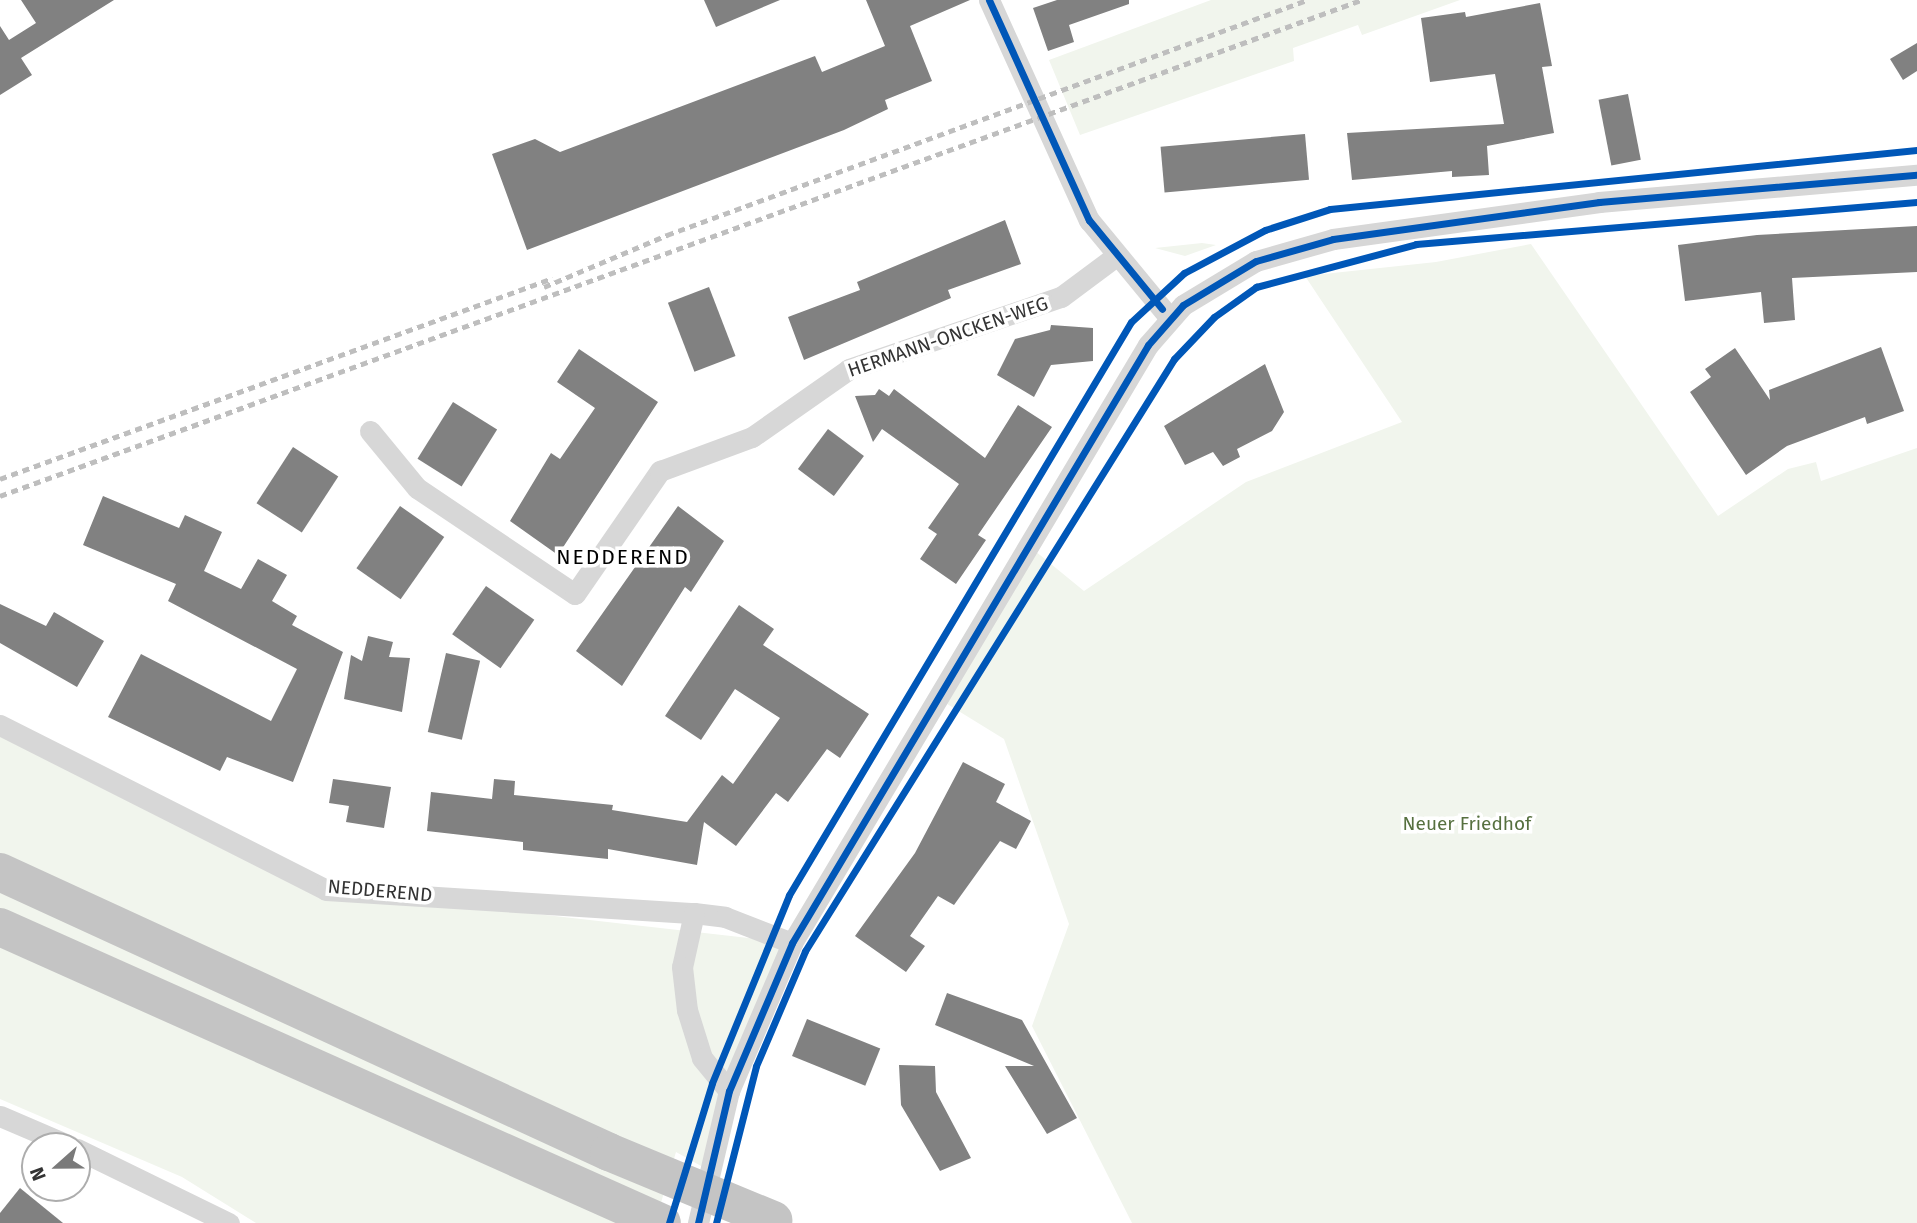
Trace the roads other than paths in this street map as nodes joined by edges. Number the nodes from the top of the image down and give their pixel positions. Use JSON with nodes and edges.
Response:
{"nodes":[{"id":1,"x":989,"y":0,"type":"edge"},
{"id":2,"x":1917,"y":175,"type":"edge"},
{"id":3,"x":1116,"y":256,"type":"junction"},
{"id":4,"x":1170,"y":317,"type":"junction"},
{"id":5,"x":370,"y":431,"type":"dead end"},
{"id":6,"x":0,"y":725,"type":"edge"},
{"id":7,"x":0,"y":873,"type":"edge"},
{"id":8,"x":694,"y":913,"type":"junction"},
{"id":9,"x":0,"y":927,"type":"edge"},
{"id":10,"x":792,"y":943,"type":"junction"},
{"id":11,"x":729,"y":1091,"type":"junction"},
{"id":12,"x":0,"y":1116,"type":"edge"},
{"id":13,"x":37,"y":1132,"type":"edge"},
{"id":14,"x":91,"y":1156,"type":"edge"},
{"id":15,"x":776,"y":1222,"type":"edge"},
{"id":16,"x":229,"y":1223,"type":"edge"},
{"id":17,"x":662,"y":1223,"type":"edge"},
{"id":18,"x":698,"y":1223,"type":"edge"}],
"edges":[{"from":1,"to":3,"type":"street"},
{"from":2,"to":4,"type":"street"},
{"from":3,"to":4,"type":"street"},
{"from":3,"to":5,"type":"street","name":"HERMANN-ONCKEN-WEG"},
{"from":4,"to":10,"type":"street"},
{"from":6,"to":8,"type":"street","name":"NEDDEREND"},
{"from":7,"to":15,"type":"highway","bridge":true},
{"from":8,"to":10,"type":"street","name":"NEDDEREND"},
{"from":8,"to":11,"type":"street"},
{"from":9,"to":17,"type":"highway"},
{"from":10,"to":11,"type":"street"},
{"from":11,"to":18,"type":"street"},
{"from":12,"to":13,"type":"street"},
{"from":14,"to":16,"type":"street"}]}
